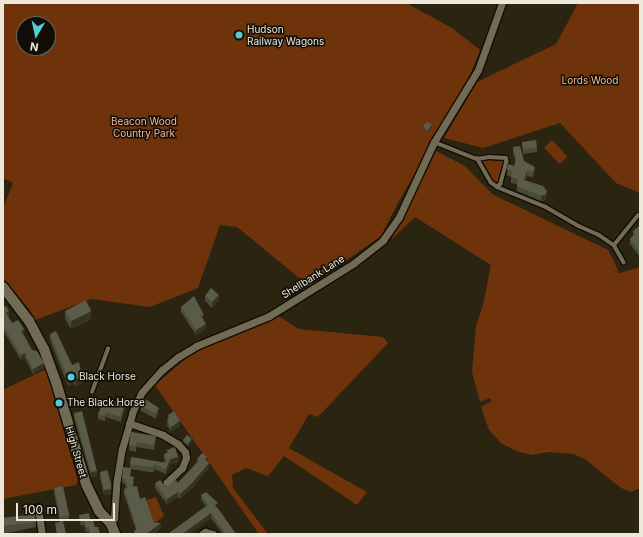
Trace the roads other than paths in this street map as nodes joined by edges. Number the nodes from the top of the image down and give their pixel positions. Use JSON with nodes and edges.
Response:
{"nodes":[{"id":1,"x":502,"y":3,"type":"edge"},
{"id":2,"x":434,"y":142,"type":"junction"},
{"id":3,"x":477,"y":159,"type":"junction"},
{"id":4,"x":497,"y":187,"type":"junction"},
{"id":5,"x":638,"y":214,"type":"dead end"},
{"id":6,"x":614,"y":245,"type":"junction"},
{"id":7,"x":624,"y":262,"type":"dead end"},
{"id":8,"x":3,"y":287,"type":"edge"},
{"id":9,"x":108,"y":349,"type":"dead end"},
{"id":10,"x":92,"y":392,"type":"dead end"},
{"id":11,"x":129,"y":423,"type":"junction"},
{"id":12,"x":167,"y":482,"type":"dead end"},
{"id":13,"x":38,"y":507,"type":"dead end"},
{"id":14,"x":113,"y":529,"type":"edge"},
{"id":15,"x":42,"y":534,"type":"edge"},
{"id":16,"x":202,"y":534,"type":"edge"},
{"id":17,"x":213,"y":534,"type":"edge"}],
"edges":[{"from":1,"to":2,"type":"street","name":"Shellbank Lane"},
{"from":2,"to":3,"type":"lane"},
{"from":2,"to":11,"type":"street","name":"Shellbank Lane"},
{"from":3,"to":4,"type":"lane"},
{"from":3,"to":4,"type":"lane"},
{"from":4,"to":6,"type":"lane"},
{"from":5,"to":6,"type":"lane"},
{"from":6,"to":7,"type":"lane"},
{"from":8,"to":14,"type":"main road","name":"High Street"},
{"from":9,"to":10,"type":"lane"},
{"from":11,"to":12,"type":"street"},
{"from":11,"to":14,"type":"street","name":"Shellbank Lane"},
{"from":13,"to":15,"type":"street"},
{"from":16,"to":17,"type":"street"}]}
